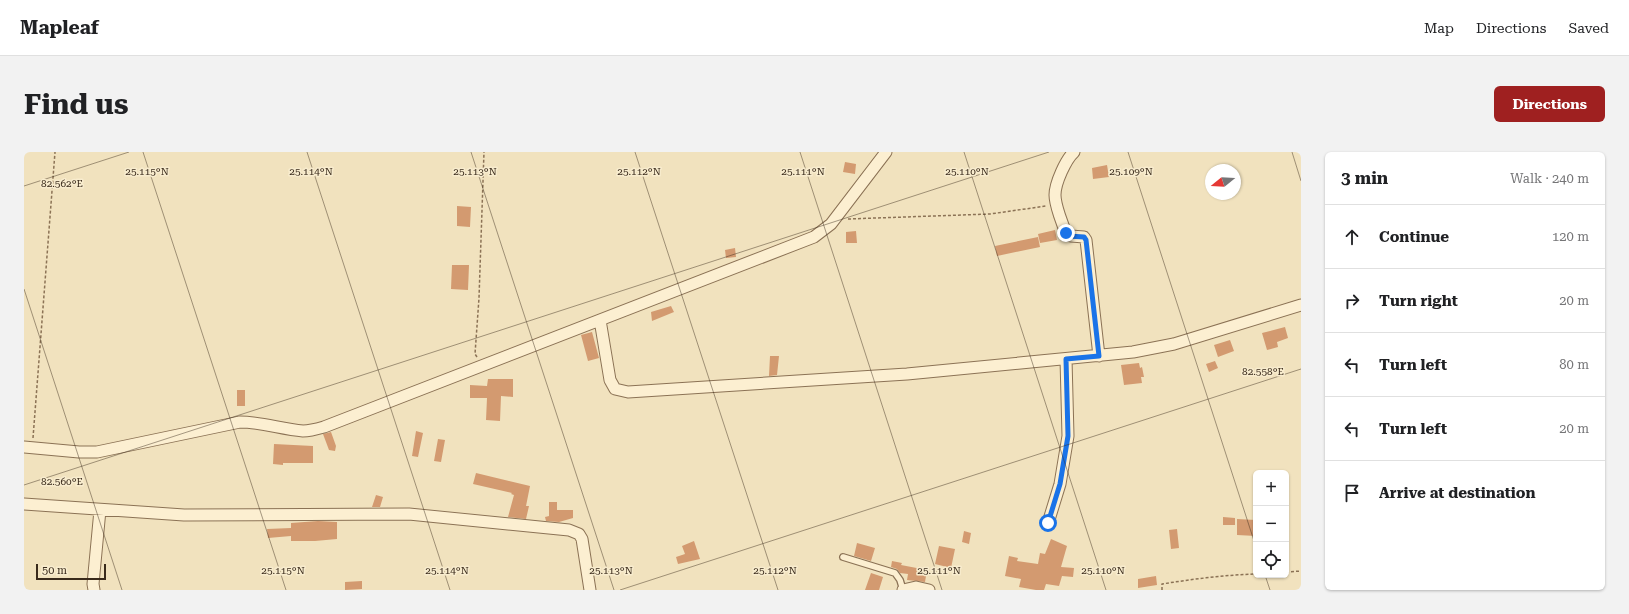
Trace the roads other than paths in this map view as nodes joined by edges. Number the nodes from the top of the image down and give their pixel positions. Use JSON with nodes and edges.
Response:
{"nodes":[{"id":1,"x":886,"y":152,"type":"edge"},
{"id":2,"x":1074,"y":152,"type":"edge"},
{"id":3,"x":1301,"y":305,"type":"edge"},
{"id":4,"x":600,"y":320,"type":"junction"},
{"id":5,"x":1099,"y":356,"type":"junction"},
{"id":6,"x":1066,"y":359,"type":"junction"},
{"id":7,"x":28,"y":447,"type":"edge"},
{"id":8,"x":24,"y":504,"type":"edge"},
{"id":9,"x":100,"y":510,"type":"junction"},
{"id":10,"x":1048,"y":523,"type":"dead end"},
{"id":11,"x":843,"y":557,"type":"dead end"},
{"id":12,"x":94,"y":590,"type":"edge"},
{"id":13,"x":590,"y":590,"type":"edge"},
{"id":14,"x":903,"y":590,"type":"edge"},
{"id":15,"x":929,"y":590,"type":"edge"}],
"edges":[{"from":1,"to":4,"type":"street"},
{"from":2,"to":5,"type":"street"},
{"from":3,"to":5,"type":"street"},
{"from":4,"to":6,"type":"street"},
{"from":4,"to":7,"type":"street"},
{"from":5,"to":6,"type":"street"},
{"from":6,"to":10,"type":"street"},
{"from":8,"to":9,"type":"street"},
{"from":9,"to":12,"type":"street"},
{"from":9,"to":13,"type":"street"},
{"from":11,"to":14,"type":"lane"},
{"from":14,"to":15,"type":"street"}]}
